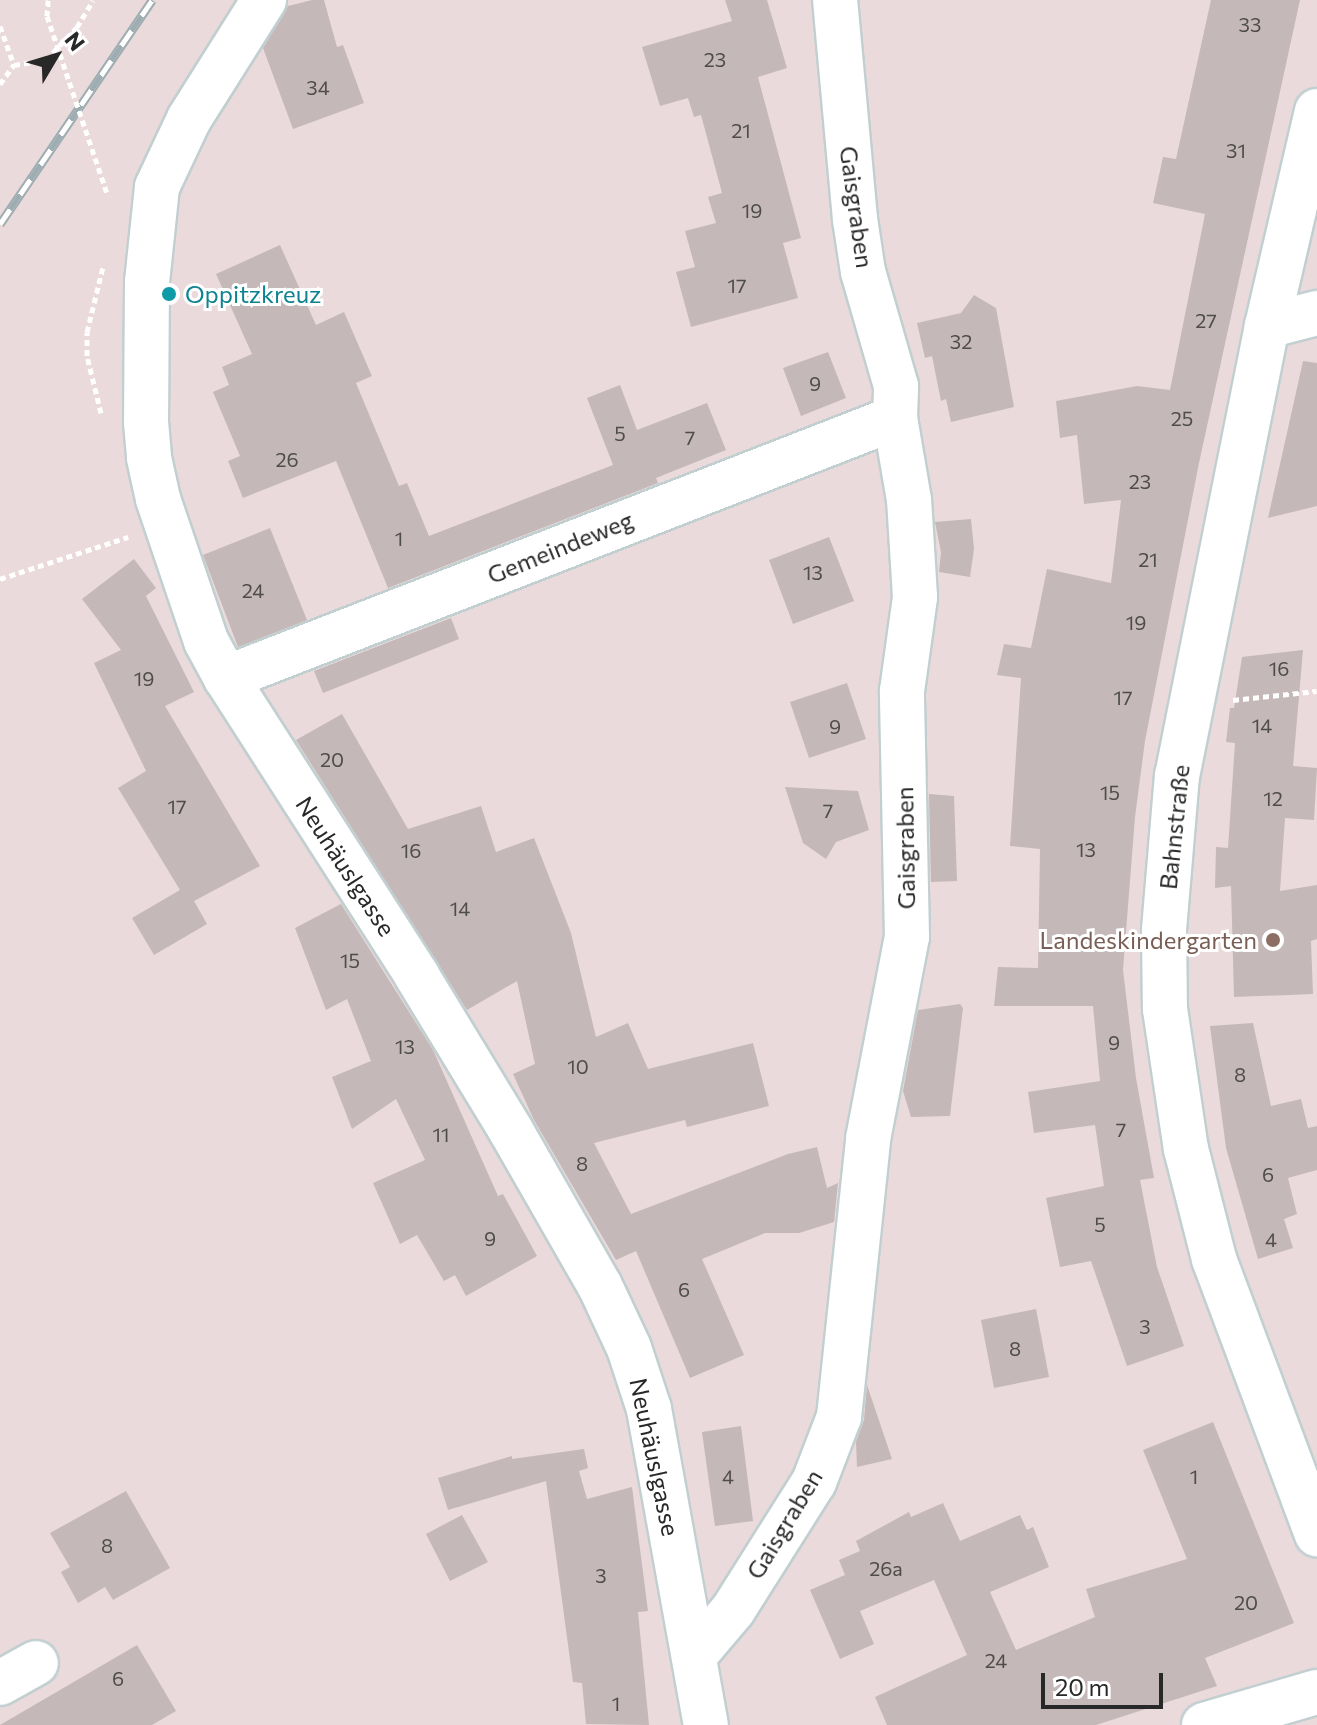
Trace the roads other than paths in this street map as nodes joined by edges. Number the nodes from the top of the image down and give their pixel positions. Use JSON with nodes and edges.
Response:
{"nodes":[{"id":1,"x":264,"y":0,"type":"edge"},
{"id":2,"x":835,"y":0,"type":"edge"},
{"id":3,"x":1317,"y":111,"type":"edge"},
{"id":4,"x":1317,"y":313,"type":"edge"},
{"id":5,"x":1267,"y":326,"type":"junction"},
{"id":6,"x":895,"y":418,"type":"junction"},
{"id":7,"x":226,"y":678,"type":"junction"},
{"id":8,"x":1317,"y":1534,"type":"edge"},
{"id":9,"x":694,"y":1656,"type":"junction"},
{"id":10,"x":1317,"y":1692,"type":"edge"},
{"id":11,"x":706,"y":1725,"type":"edge"},
{"id":12,"x":1204,"y":1725,"type":"edge"}],
"edges":[{"from":1,"to":7,"type":"street","name":"Neuhäuslgasse"},
{"from":2,"to":6,"type":"street","name":"Gaisgraben"},
{"from":3,"to":5,"type":"street","name":"Bahnstraße"},
{"from":4,"to":5,"type":"street"},
{"from":5,"to":8,"type":"street","name":"Bahnstraße"},
{"from":6,"to":7,"type":"street","name":"Gemeindeweg"},
{"from":6,"to":9,"type":"street","name":"Gaisgraben"},
{"from":7,"to":9,"type":"street","name":"Neuhäuslgasse"},
{"from":9,"to":11,"type":"street","name":"Neuhäuslgasse"},
{"from":10,"to":12,"type":"street"}]}
